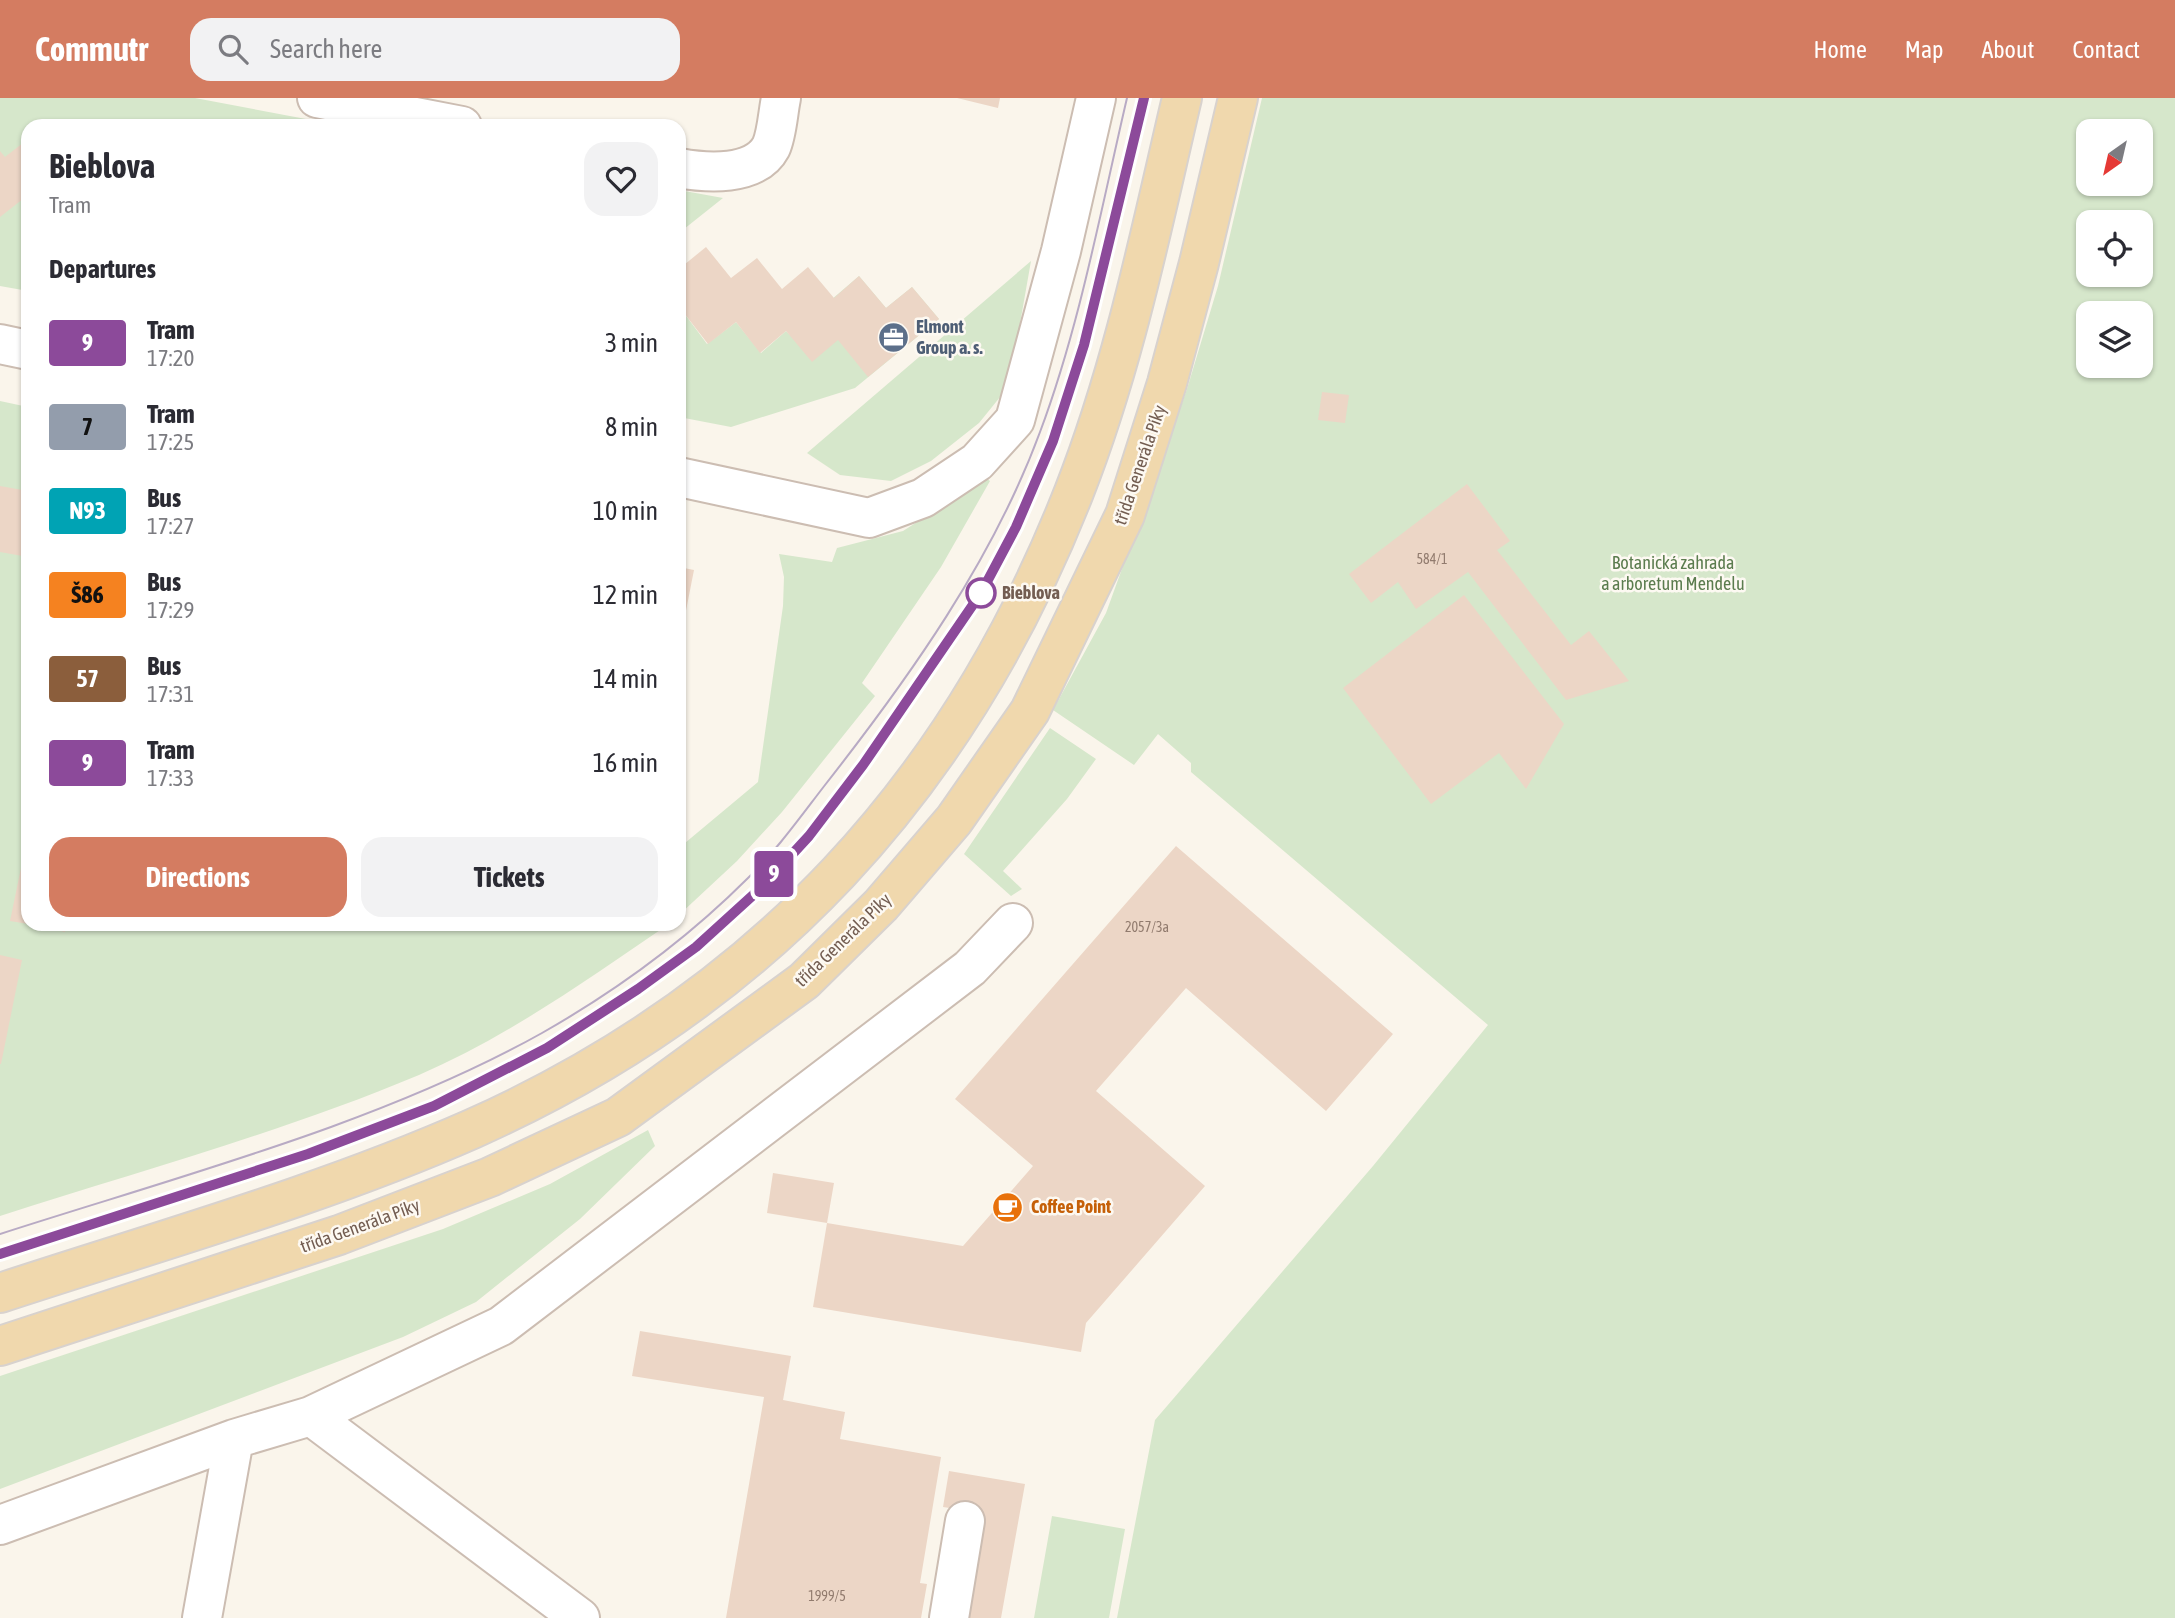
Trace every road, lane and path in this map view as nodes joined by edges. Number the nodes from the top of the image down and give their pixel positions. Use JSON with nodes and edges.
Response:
{"nodes":[{"id":1,"x":317,"y":98,"type":"edge"},
{"id":2,"x":781,"y":98,"type":"edge"},
{"id":3,"x":1096,"y":98,"type":"edge"},
{"id":4,"x":1182,"y":98,"type":"edge"},
{"id":5,"x":1238,"y":98,"type":"edge"},
{"id":6,"x":426,"y":119,"type":"edge"},
{"id":7,"x":686,"y":169,"type":"edge"},
{"id":8,"x":0,"y":344,"type":"edge"},
{"id":9,"x":21,"y":348,"type":"edge"},
{"id":10,"x":686,"y":479,"type":"edge"},
{"id":11,"x":1013,"y":923,"type":"dead end"},
{"id":12,"x":0,"y":1293,"type":"edge"},
{"id":13,"x":0,"y":1346,"type":"edge"},
{"id":14,"x":311,"y":1416,"type":"junction"},
{"id":15,"x":234,"y":1439,"type":"junction"},
{"id":16,"x":965,"y":1521,"type":"dead end"},
{"id":17,"x":0,"y":1525,"type":"edge"},
{"id":18,"x":202,"y":1618,"type":"edge"},
{"id":19,"x":580,"y":1618,"type":"edge"},
{"id":20,"x":949,"y":1618,"type":"edge"}],
"edges":[{"from":1,"to":6,"type":"street"},
{"from":2,"to":7,"type":"street"},
{"from":3,"to":10,"type":"street"},
{"from":4,"to":12,"type":"main road"},
{"from":5,"to":13,"type":"main road","name":"třída Generála Píky"},
{"from":8,"to":9,"type":"street"},
{"from":11,"to":14,"type":"street"},
{"from":14,"to":15,"type":"street"},
{"from":14,"to":19,"type":"street"},
{"from":15,"to":17,"type":"street"},
{"from":15,"to":18,"type":"street"},
{"from":16,"to":20,"type":"street"}]}
